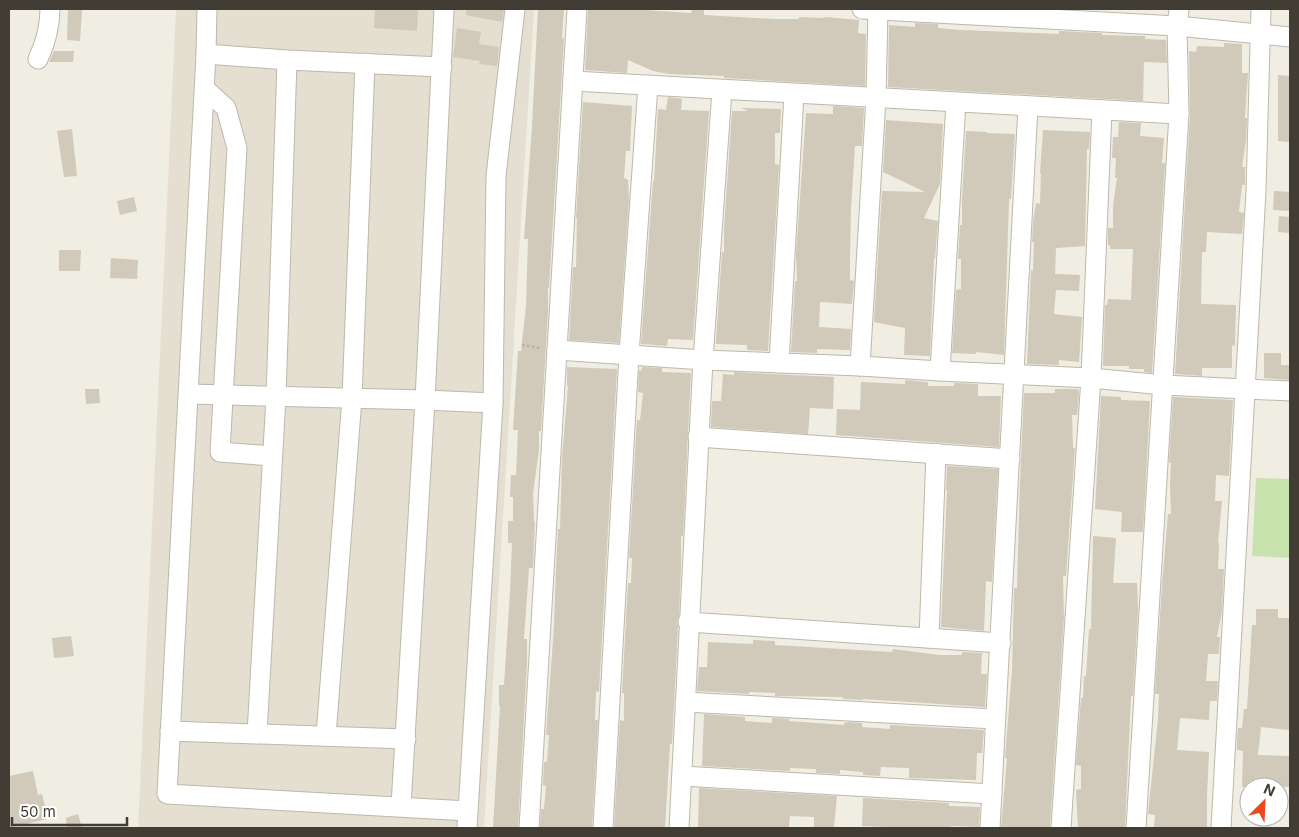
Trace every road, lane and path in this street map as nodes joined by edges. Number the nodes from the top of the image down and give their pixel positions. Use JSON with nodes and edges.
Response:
{"nodes":[{"id":1,"x":50,"y":9,"type":"edge"},
{"id":2,"x":208,"y":9,"type":"edge"},
{"id":3,"x":444,"y":9,"type":"edge"},
{"id":4,"x":514,"y":9,"type":"edge"},
{"id":5,"x":577,"y":9,"type":"edge"},
{"id":6,"x":862,"y":9,"type":"edge"},
{"id":7,"x":878,"y":9,"type":"edge"},
{"id":8,"x":1261,"y":9,"type":"edge"},
{"id":9,"x":1178,"y":18,"type":"edge"},
{"id":10,"x":1261,"y":34,"type":"junction"},
{"id":11,"x":1290,"y":36,"type":"edge"},
{"id":12,"x":206,"y":54,"type":"junction"},
{"id":13,"x":38,"y":59,"type":"dead end"},
{"id":14,"x":287,"y":60,"type":"junction"},
{"id":15,"x":364,"y":63,"type":"junction"},
{"id":16,"x":442,"y":67,"type":"junction"},
{"id":17,"x":573,"y":81,"type":"junction"},
{"id":18,"x":648,"y":85,"type":"junction"},
{"id":19,"x":205,"y":89,"type":"junction"},
{"id":20,"x":722,"y":90,"type":"junction"},
{"id":21,"x":794,"y":94,"type":"junction"},
{"id":22,"x":876,"y":98,"type":"junction"},
{"id":23,"x":956,"y":102,"type":"junction"},
{"id":24,"x":1028,"y":106,"type":"junction"},
{"id":25,"x":1102,"y":110,"type":"junction"},
{"id":26,"x":1179,"y":114,"type":"junction"},
{"id":27,"x":557,"y":350,"type":"junction"},
{"id":28,"x":629,"y":355,"type":"junction"},
{"id":29,"x":702,"y":360,"type":"junction"},
{"id":30,"x":779,"y":363,"type":"junction"},
{"id":31,"x":860,"y":366,"type":"junction"},
{"id":32,"x":940,"y":371,"type":"junction"},
{"id":33,"x":1014,"y":375,"type":"junction"},
{"id":34,"x":1090,"y":378,"type":"junction"},
{"id":35,"x":1162,"y":385,"type":"junction"},
{"id":36,"x":1244,"y":389,"type":"junction"},
{"id":37,"x":1290,"y":391,"type":"edge"},
{"id":38,"x":189,"y":394,"type":"junction"},
{"id":39,"x":222,"y":395,"type":"junction"},
{"id":40,"x":276,"y":397,"type":"junction"},
{"id":41,"x":352,"y":398,"type":"junction"},
{"id":42,"x":426,"y":400,"type":"junction"},
{"id":43,"x":493,"y":403,"type":"junction"},
{"id":44,"x":698,"y":437,"type":"junction"},
{"id":45,"x":936,"y":453,"type":"junction"},
{"id":46,"x":272,"y":456,"type":"junction"},
{"id":47,"x":1010,"y":459,"type":"junction"},
{"id":48,"x":688,"y":622,"type":"junction"},
{"id":49,"x":929,"y":638,"type":"junction"},
{"id":50,"x":1001,"y":643,"type":"junction"},
{"id":51,"x":685,"y":702,"type":"junction"},
{"id":52,"x":995,"y":719,"type":"junction"},
{"id":53,"x":170,"y":731,"type":"junction"},
{"id":54,"x":257,"y":734,"type":"junction"},
{"id":55,"x":326,"y":736,"type":"junction"},
{"id":56,"x":406,"y":738,"type":"junction"},
{"id":57,"x":682,"y":776,"type":"junction"},
{"id":58,"x":992,"y":794,"type":"junction"},
{"id":59,"x":401,"y":806,"type":"junction"},
{"id":60,"x":468,"y":820,"type":"edge"},
{"id":61,"x":529,"y":828,"type":"edge"},
{"id":62,"x":603,"y":828,"type":"edge"},
{"id":63,"x":679,"y":828,"type":"edge"},
{"id":64,"x":990,"y":828,"type":"edge"},
{"id":65,"x":1061,"y":828,"type":"edge"},
{"id":66,"x":1136,"y":828,"type":"edge"},
{"id":67,"x":1221,"y":828,"type":"edge"}],
"edges":[{"from":1,"to":13,"type":"street"},
{"from":2,"to":12,"type":"street"},
{"from":3,"to":16,"type":"street"},
{"from":4,"to":43,"type":"street"},
{"from":5,"to":17,"type":"street"},
{"from":6,"to":7,"type":"street"},
{"from":7,"to":9,"type":"street"},
{"from":7,"to":22,"type":"street"},
{"from":8,"to":10,"type":"street"},
{"from":9,"to":10,"type":"street"},
{"from":9,"to":26,"type":"street"},
{"from":10,"to":11,"type":"street"},
{"from":10,"to":36,"type":"street"},
{"from":12,"to":14,"type":"street"},
{"from":12,"to":19,"type":"street"},
{"from":14,"to":15,"type":"street"},
{"from":14,"to":40,"type":"street"},
{"from":15,"to":16,"type":"street"},
{"from":15,"to":41,"type":"street"},
{"from":16,"to":42,"type":"street"},
{"from":17,"to":18,"type":"street"},
{"from":17,"to":27,"type":"street"},
{"from":18,"to":20,"type":"street"},
{"from":18,"to":28,"type":"street"},
{"from":19,"to":38,"type":"street"},
{"from":19,"to":39,"type":"street"},
{"from":20,"to":21,"type":"street"},
{"from":20,"to":29,"type":"street"},
{"from":21,"to":22,"type":"street"},
{"from":21,"to":30,"type":"street"},
{"from":22,"to":23,"type":"street"},
{"from":22,"to":31,"type":"street"},
{"from":23,"to":24,"type":"street"},
{"from":23,"to":32,"type":"street"},
{"from":24,"to":25,"type":"street"},
{"from":24,"to":33,"type":"street"},
{"from":25,"to":26,"type":"street"},
{"from":25,"to":34,"type":"street"},
{"from":26,"to":35,"type":"street"},
{"from":27,"to":28,"type":"street"},
{"from":27,"to":61,"type":"street"},
{"from":28,"to":29,"type":"street"},
{"from":28,"to":62,"type":"street"},
{"from":29,"to":30,"type":"street"},
{"from":29,"to":44,"type":"street"},
{"from":30,"to":31,"type":"street"},
{"from":31,"to":32,"type":"street"},
{"from":32,"to":33,"type":"street"},
{"from":33,"to":34,"type":"street"},
{"from":33,"to":47,"type":"street"},
{"from":34,"to":35,"type":"street"},
{"from":34,"to":65,"type":"street"},
{"from":35,"to":36,"type":"street"},
{"from":35,"to":66,"type":"street"},
{"from":36,"to":37,"type":"street"},
{"from":36,"to":67,"type":"street"},
{"from":38,"to":39,"type":"street"},
{"from":38,"to":53,"type":"street"},
{"from":39,"to":40,"type":"street"},
{"from":39,"to":46,"type":"street"},
{"from":40,"to":41,"type":"street"},
{"from":40,"to":46,"type":"street"},
{"from":41,"to":42,"type":"street"},
{"from":41,"to":55,"type":"street"},
{"from":42,"to":43,"type":"street"},
{"from":42,"to":56,"type":"street"},
{"from":43,"to":60,"type":"street"},
{"from":44,"to":45,"type":"street"},
{"from":44,"to":48,"type":"street"},
{"from":45,"to":47,"type":"street"},
{"from":45,"to":49,"type":"street"},
{"from":46,"to":54,"type":"street"},
{"from":47,"to":50,"type":"street"},
{"from":48,"to":49,"type":"street"},
{"from":48,"to":51,"type":"street"},
{"from":49,"to":50,"type":"street"},
{"from":50,"to":52,"type":"street"},
{"from":51,"to":52,"type":"street"},
{"from":51,"to":57,"type":"street"},
{"from":52,"to":58,"type":"street"},
{"from":53,"to":54,"type":"street"},
{"from":53,"to":59,"type":"street"},
{"from":54,"to":55,"type":"street"},
{"from":55,"to":56,"type":"street"},
{"from":56,"to":59,"type":"street"},
{"from":57,"to":58,"type":"street"},
{"from":57,"to":63,"type":"street"},
{"from":58,"to":64,"type":"street"},
{"from":59,"to":60,"type":"street"}]}
